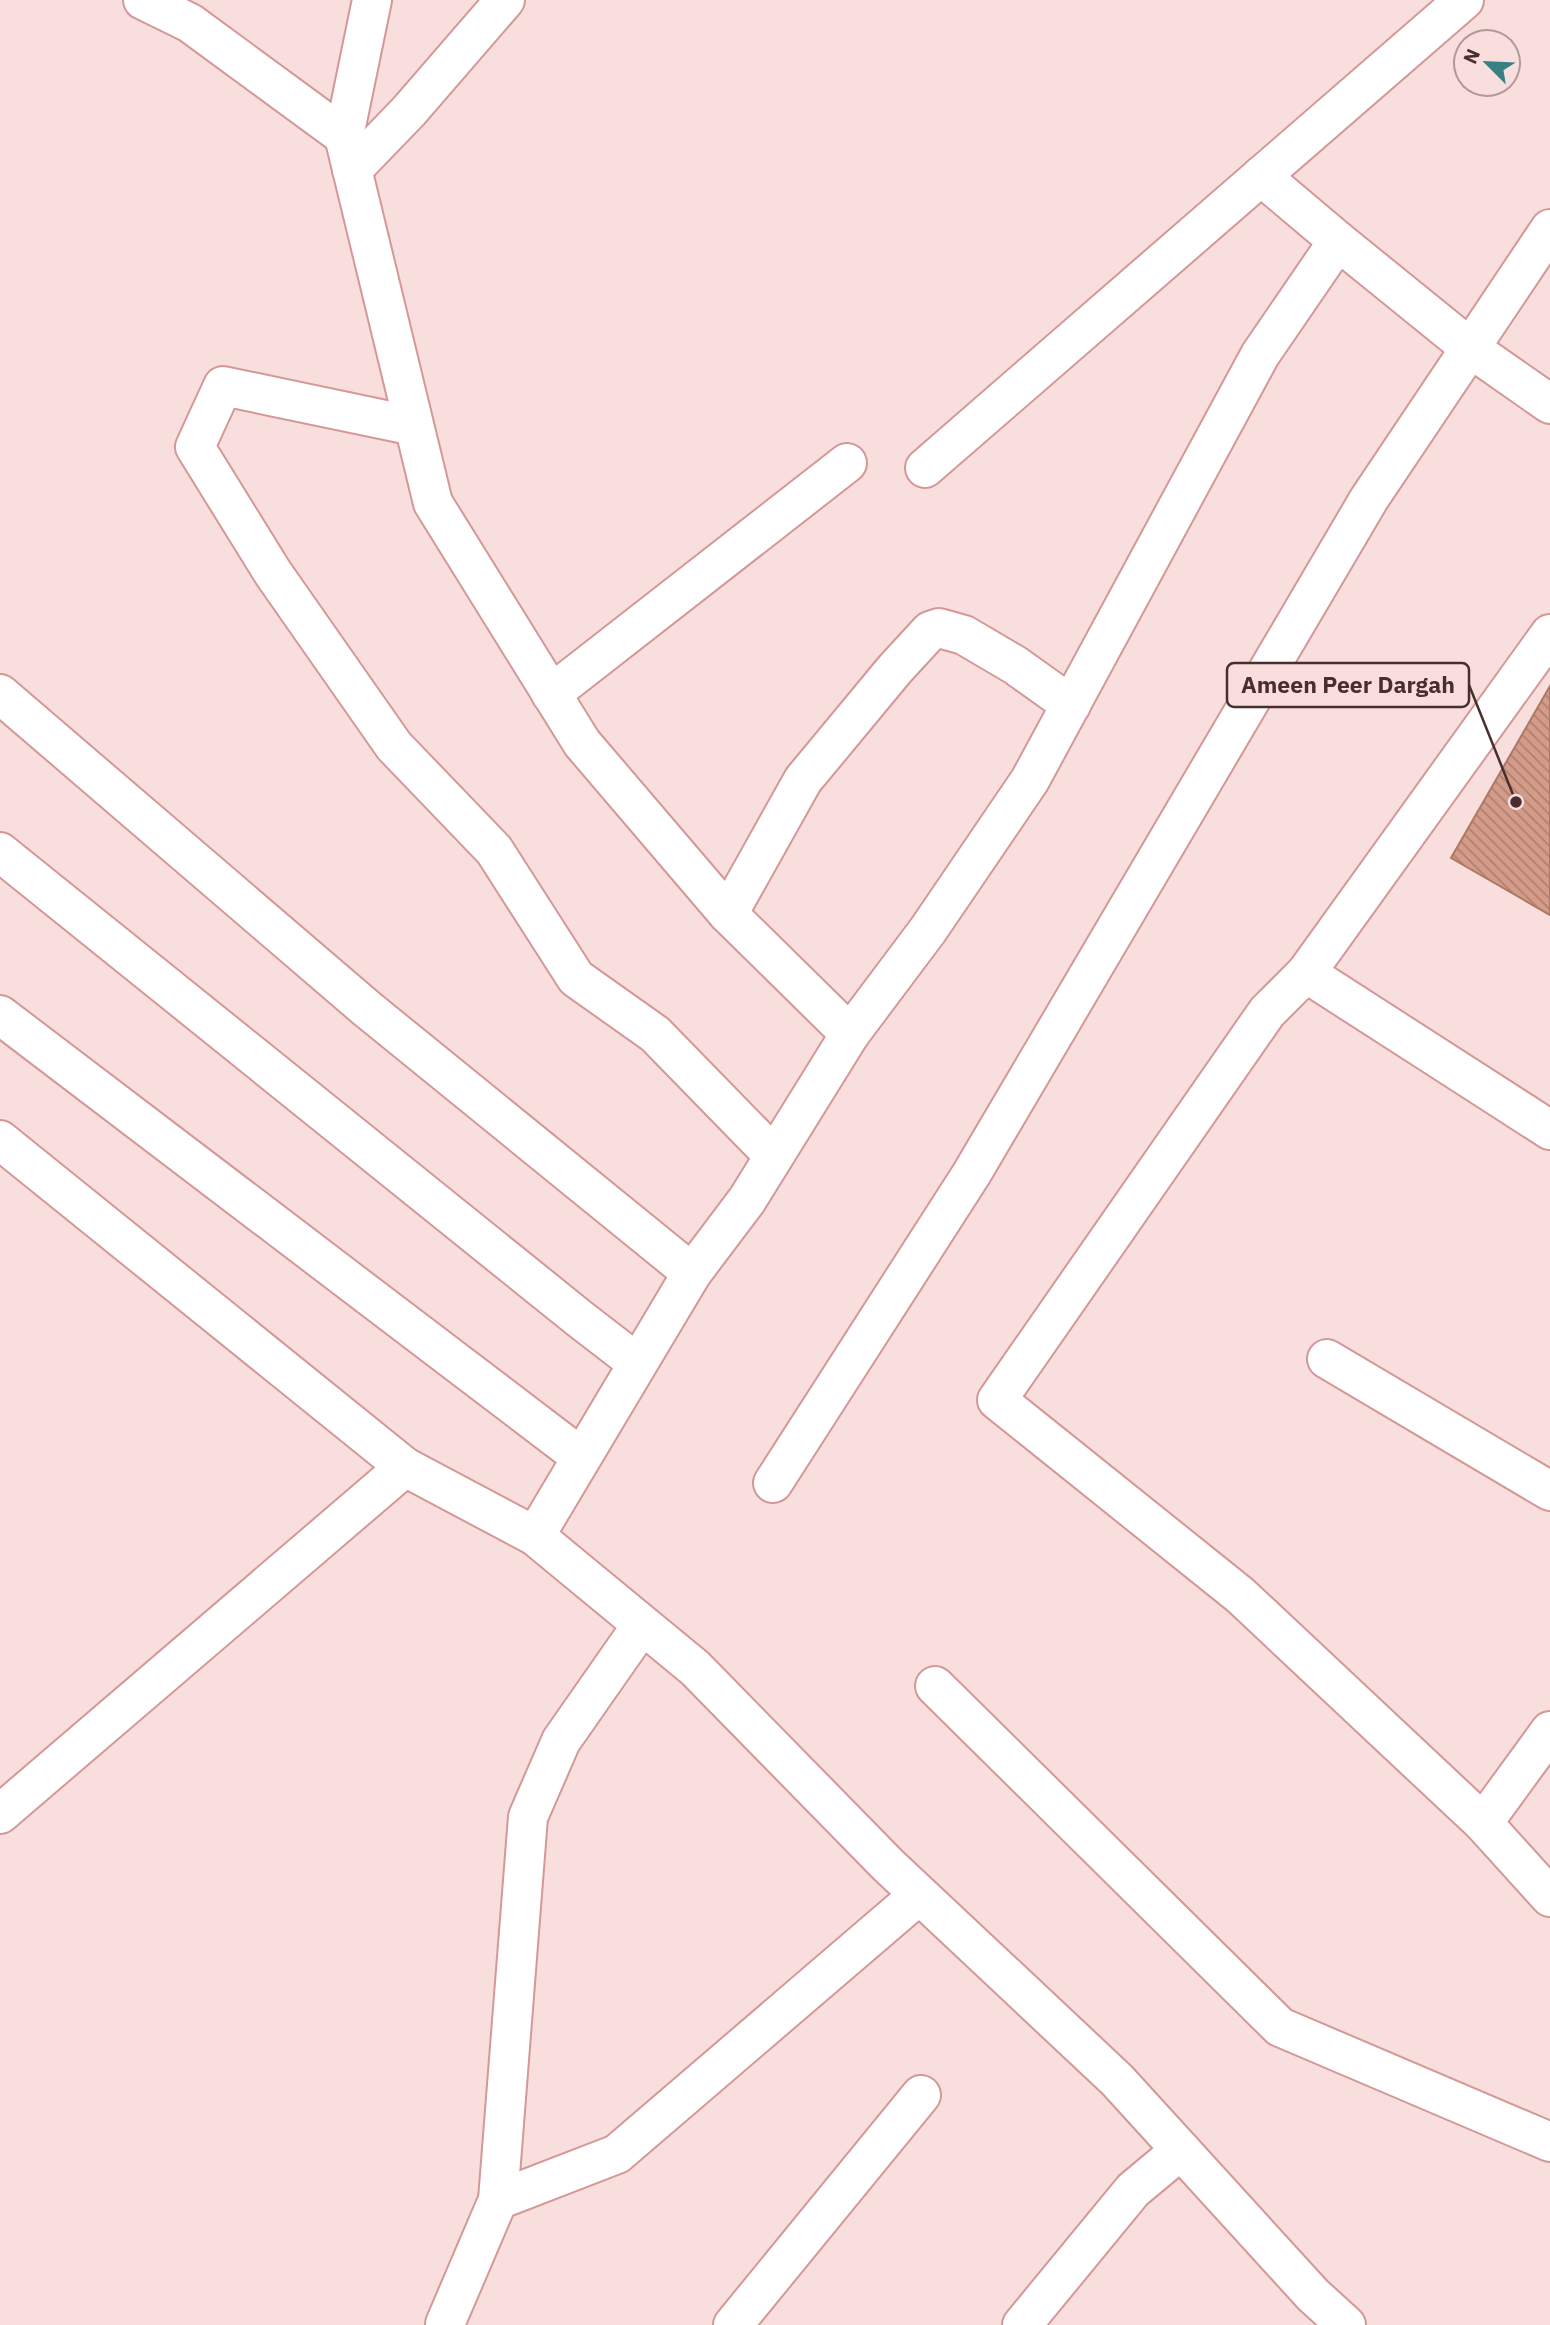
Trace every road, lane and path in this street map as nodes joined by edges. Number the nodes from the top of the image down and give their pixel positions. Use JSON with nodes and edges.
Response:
{"nodes":[{"id":1,"x":143,"y":0,"type":"edge"},
{"id":2,"x":372,"y":0,"type":"edge"},
{"id":3,"x":505,"y":0,"type":"edge"},
{"id":4,"x":1464,"y":0,"type":"edge"},
{"id":5,"x":348,"y":153,"type":"junction"},
{"id":6,"x":1261,"y":176,"type":"junction"},
{"id":7,"x":1550,"y":229,"type":"edge"},
{"id":8,"x":1338,"y":241,"type":"junction"},
{"id":9,"x":1470,"y":348,"type":"junction"},
{"id":10,"x":1550,"y":404,"type":"edge"},
{"id":11,"x":415,"y":426,"type":"junction"},
{"id":12,"x":847,"y":463,"type":"dead end"},
{"id":13,"x":925,"y":468,"type":"dead end"},
{"id":14,"x":1550,"y":635,"type":"edge"},
{"id":15,"x":0,"y":694,"type":"edge"},
{"id":16,"x":551,"y":694,"type":"junction"},
{"id":17,"x":1071,"y":705,"type":"junction"},
{"id":18,"x":0,"y":852,"type":"edge"},
{"id":19,"x":728,"y":914,"type":"junction"},
{"id":20,"x":1306,"y":973,"type":"junction"},
{"id":21,"x":0,"y":1016,"type":"edge"},
{"id":22,"x":850,"y":1034,"type":"junction"},
{"id":23,"x":1550,"y":1130,"type":"edge"},
{"id":24,"x":0,"y":1140,"type":"edge"},
{"id":25,"x":774,"y":1156,"type":"junction"},
{"id":26,"x":692,"y":1273,"type":"junction"},
{"id":27,"x":1326,"y":1359,"type":"dead end"},
{"id":28,"x":637,"y":1363,"type":"junction"},
{"id":29,"x":581,"y":1457,"type":"junction"},
{"id":30,"x":405,"y":1466,"type":"junction"},
{"id":31,"x":773,"y":1483,"type":"dead end"},
{"id":32,"x":1550,"y":1491,"type":"edge"},
{"id":33,"x":535,"y":1536,"type":"junction"},
{"id":34,"x":642,"y":1625,"type":"junction"},
{"id":35,"x":935,"y":1686,"type":"dead end"},
{"id":36,"x":1550,"y":1731,"type":"edge"},
{"id":37,"x":0,"y":1814,"type":"edge"},
{"id":38,"x":1483,"y":1823,"type":"junction"},
{"id":39,"x":919,"y":1895,"type":"junction"},
{"id":40,"x":1550,"y":1897,"type":"edge"},
{"id":41,"x":921,"y":2095,"type":"dead end"},
{"id":42,"x":1550,"y":2141,"type":"edge"},
{"id":43,"x":1181,"y":2150,"type":"junction"},
{"id":44,"x":498,"y":2200,"type":"junction"},
{"id":45,"x":444,"y":2325,"type":"edge"},
{"id":46,"x":733,"y":2325,"type":"edge"},
{"id":47,"x":1022,"y":2325,"type":"edge"},
{"id":48,"x":1346,"y":2325,"type":"edge"}],
"edges":[{"from":1,"to":5,"type":"street"},
{"from":2,"to":5,"type":"street"},
{"from":3,"to":5,"type":"street"},
{"from":4,"to":6,"type":"street"},
{"from":5,"to":11,"type":"street"},
{"from":6,"to":8,"type":"street"},
{"from":6,"to":13,"type":"street"},
{"from":7,"to":9,"type":"street"},
{"from":8,"to":9,"type":"street"},
{"from":8,"to":17,"type":"street"},
{"from":9,"to":10,"type":"street"},
{"from":9,"to":31,"type":"street"},
{"from":11,"to":16,"type":"street"},
{"from":11,"to":25,"type":"street"},
{"from":12,"to":16,"type":"street"},
{"from":14,"to":20,"type":"street"},
{"from":15,"to":26,"type":"street"},
{"from":16,"to":19,"type":"street"},
{"from":17,"to":19,"type":"street"},
{"from":17,"to":22,"type":"street"},
{"from":18,"to":28,"type":"street"},
{"from":19,"to":22,"type":"street"},
{"from":20,"to":23,"type":"street"},
{"from":20,"to":38,"type":"street"},
{"from":21,"to":29,"type":"street"},
{"from":22,"to":25,"type":"street"},
{"from":24,"to":30,"type":"street"},
{"from":25,"to":26,"type":"street"},
{"from":26,"to":28,"type":"street"},
{"from":27,"to":32,"type":"street"},
{"from":28,"to":29,"type":"street"},
{"from":29,"to":33,"type":"street"},
{"from":30,"to":33,"type":"street"},
{"from":30,"to":37,"type":"street"},
{"from":33,"to":34,"type":"street"},
{"from":34,"to":39,"type":"street"},
{"from":34,"to":44,"type":"street"},
{"from":35,"to":42,"type":"street"},
{"from":36,"to":38,"type":"street"},
{"from":38,"to":40,"type":"street"},
{"from":39,"to":43,"type":"street"},
{"from":39,"to":44,"type":"street"},
{"from":41,"to":46,"type":"street"},
{"from":43,"to":47,"type":"street"},
{"from":43,"to":48,"type":"street"},
{"from":44,"to":45,"type":"street"}]}
